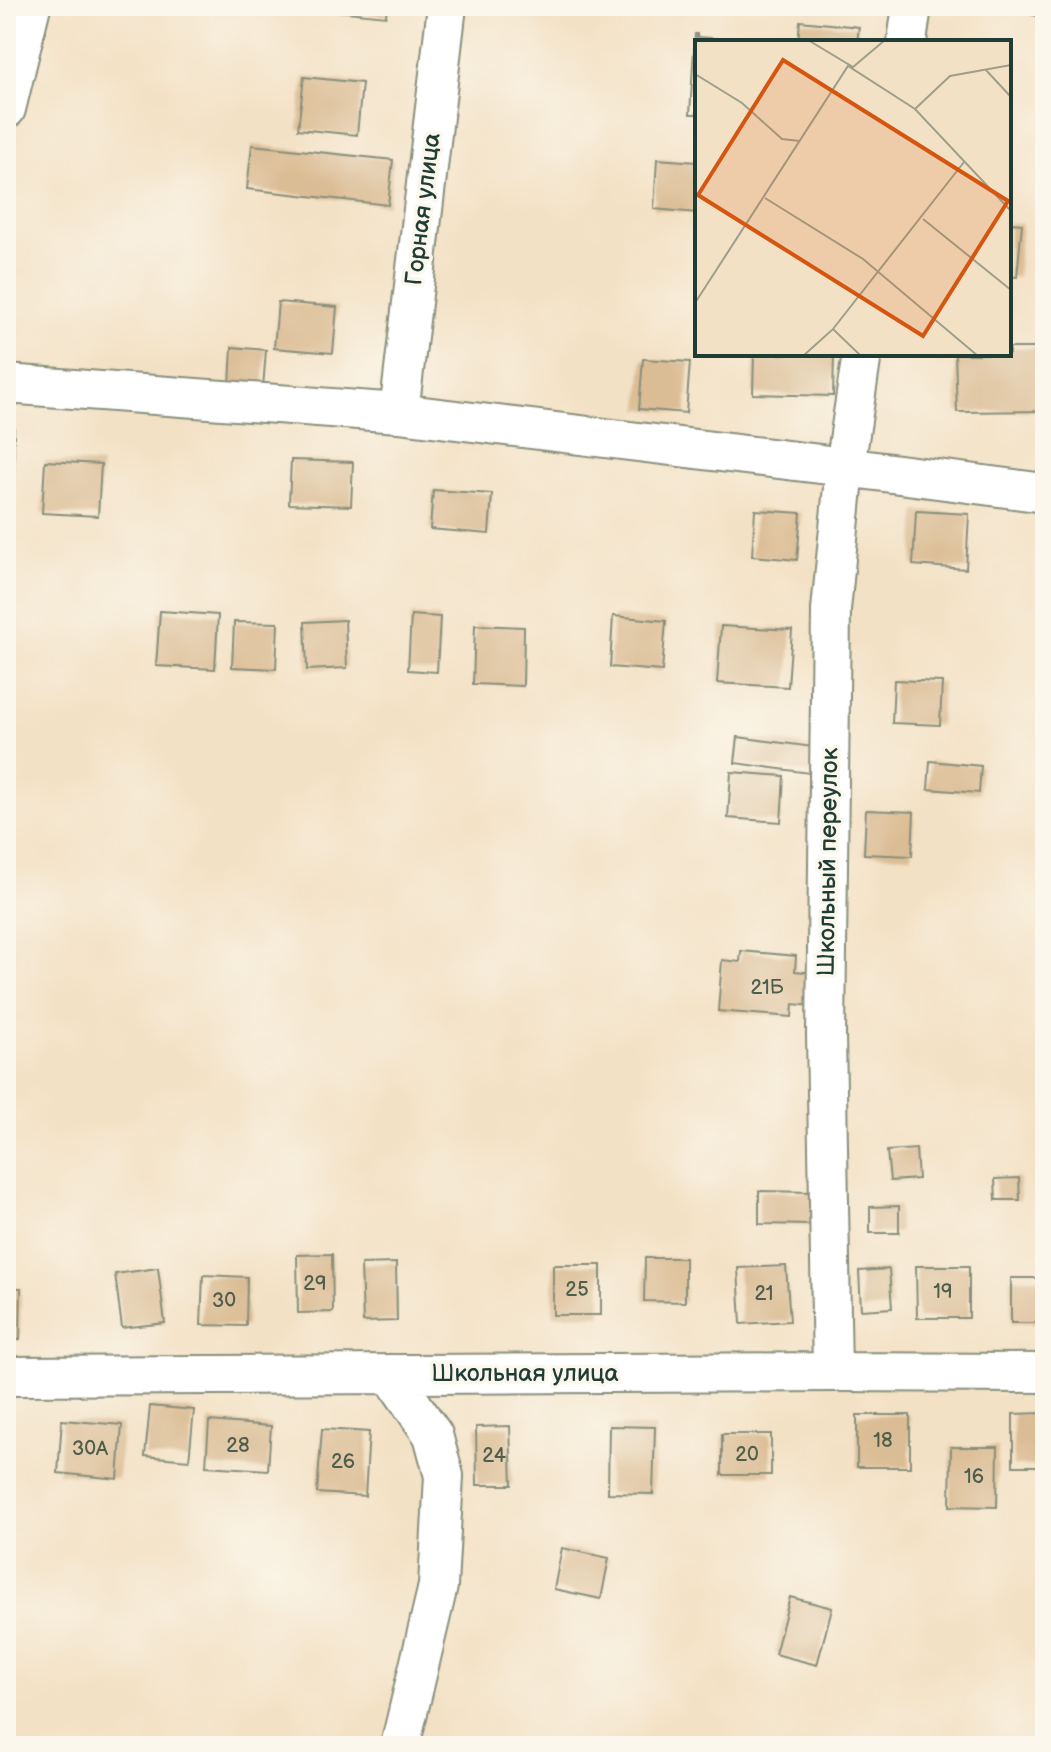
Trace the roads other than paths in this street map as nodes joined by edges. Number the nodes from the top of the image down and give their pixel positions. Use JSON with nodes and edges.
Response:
{"nodes":[{"id":1,"x":31,"y":6,"type":"edge"},
{"id":2,"x":447,"y":6,"type":"edge"},
{"id":3,"x":912,"y":6,"type":"edge"},
{"id":4,"x":907,"y":40,"type":"edge"},
{"id":5,"x":6,"y":109,"type":"edge"},
{"id":6,"x":862,"y":356,"type":"edge"},
{"id":7,"x":6,"y":384,"type":"edge"},
{"id":8,"x":399,"y":413,"type":"junction"},
{"id":9,"x":845,"y":467,"type":"junction"},
{"id":10,"x":1045,"y":493,"type":"edge"},
{"id":11,"x":832,"y":1372,"type":"junction"},
{"id":12,"x":1045,"y":1373,"type":"edge"},
{"id":13,"x":391,"y":1374,"type":"junction"},
{"id":14,"x":6,"y":1376,"type":"edge"},
{"id":15,"x":400,"y":1746,"type":"edge"}],
"edges":[{"from":1,"to":5,"type":"street"},
{"from":2,"to":8,"type":"street","name":"Горная улица"},
{"from":3,"to":4,"type":"street"},
{"from":6,"to":9,"type":"street","name":"Школьный переулок"},
{"from":7,"to":8,"type":"street"},
{"from":8,"to":9,"type":"street"},
{"from":9,"to":10,"type":"street"},
{"from":9,"to":11,"type":"street","name":"Школьный переулок"},
{"from":11,"to":12,"type":"street","name":"Школьная улица"},
{"from":11,"to":13,"type":"street","name":"Школьная улица"},
{"from":13,"to":14,"type":"street","name":"Школьная улица"},
{"from":13,"to":15,"type":"street"}]}
